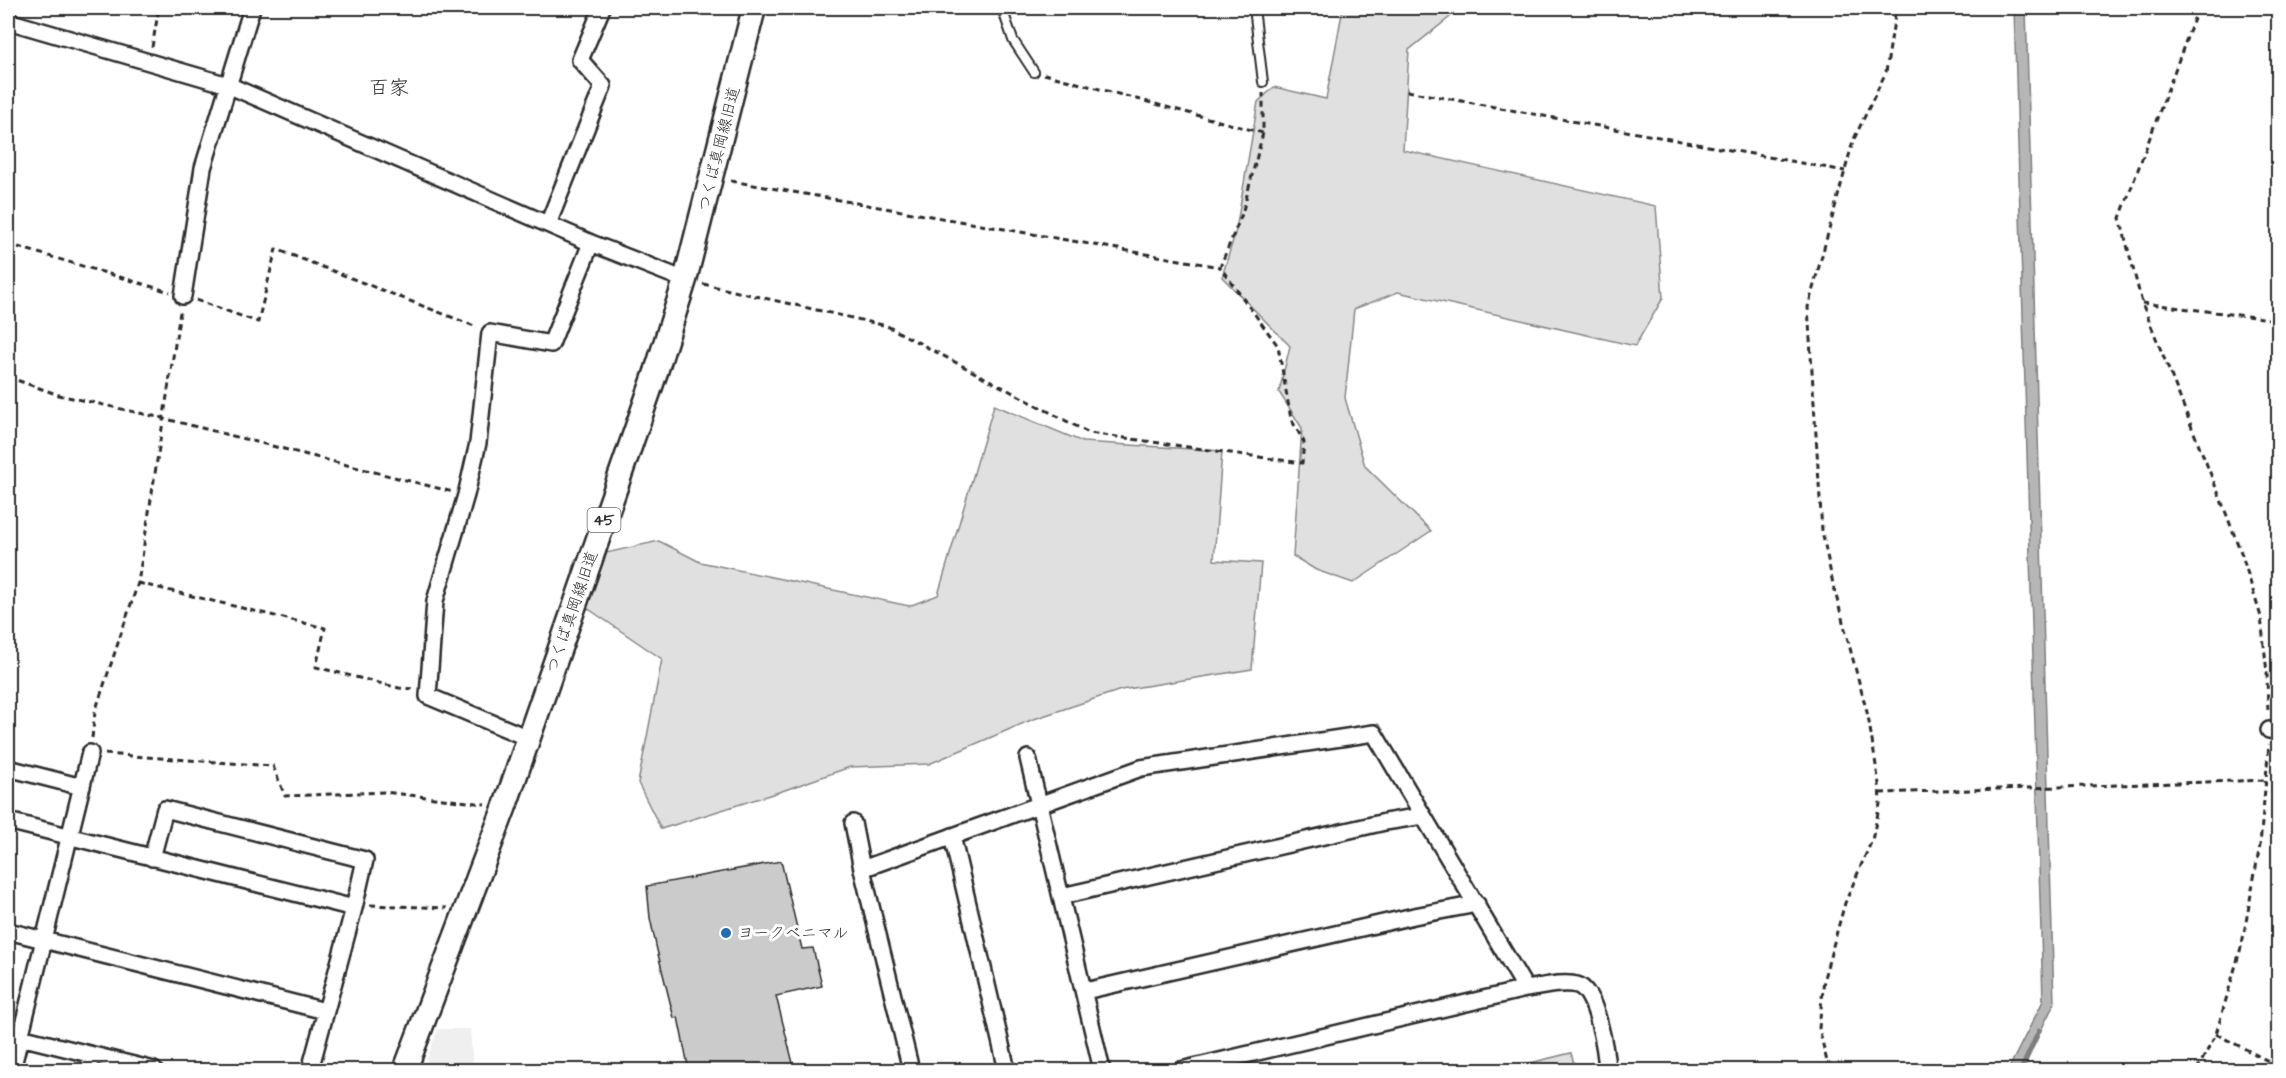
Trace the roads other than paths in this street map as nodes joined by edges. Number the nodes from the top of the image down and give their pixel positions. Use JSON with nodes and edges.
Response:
{"nodes":[{"id":1,"x":252,"y":8,"type":"edge"},
{"id":2,"x":602,"y":8,"type":"edge"},
{"id":3,"x":754,"y":8,"type":"edge"},
{"id":4,"x":1002,"y":8,"type":"edge"},
{"id":5,"x":1254,"y":8,"type":"edge"},
{"id":6,"x":8,"y":21,"type":"edge"},
{"id":7,"x":1034,"y":72,"type":"road end"},
{"id":8,"x":1263,"y":82,"type":"road end"},
{"id":9,"x":228,"y":85,"type":"junction"},
{"id":10,"x":548,"y":224,"type":"junction"},
{"id":11,"x":591,"y":243,"type":"junction"},
{"id":12,"x":685,"y":280,"type":"junction"},
{"id":13,"x":183,"y":296,"type":"road end"},
{"id":14,"x":528,"y":738,"type":"junction"},
{"id":15,"x":90,"y":753,"type":"road end"},
{"id":16,"x":1028,"y":758,"type":"dead end"},
{"id":17,"x":8,"y":768,"type":"edge"},
{"id":18,"x":82,"y":787,"type":"junction"},
{"id":19,"x":1040,"y":806,"type":"junction"},
{"id":20,"x":1423,"y":816,"type":"junction"},
{"id":21,"x":8,"y":821,"type":"edge"},
{"id":22,"x":853,"y":823,"type":"dead end"},
{"id":23,"x":952,"y":836,"type":"junction"},
{"id":24,"x":70,"y":838,"type":"junction"},
{"id":25,"x":152,"y":858,"type":"junction"},
{"id":26,"x":862,"y":868,"type":"junction"},
{"id":27,"x":1062,"y":896,"type":"junction"},
{"id":28,"x":1477,"y":904,"type":"junction"},
{"id":29,"x":354,"y":908,"type":"junction"},
{"id":30,"x":8,"y":931,"type":"edge"},
{"id":31,"x":44,"y":940,"type":"junction"},
{"id":32,"x":1526,"y":989,"type":"junction"},
{"id":33,"x":1085,"y":991,"type":"junction"},
{"id":34,"x":325,"y":1011,"type":"junction"},
{"id":35,"x":14,"y":1035,"type":"edge"},
{"id":36,"x":92,"y":1055,"type":"junction"},
{"id":37,"x":12,"y":1071,"type":"edge"},
{"id":38,"x":88,"y":1071,"type":"edge"},
{"id":39,"x":154,"y":1071,"type":"edge"},
{"id":40,"x":310,"y":1071,"type":"edge"},
{"id":41,"x":405,"y":1071,"type":"edge"},
{"id":42,"x":911,"y":1071,"type":"edge"},
{"id":43,"x":1007,"y":1071,"type":"edge"},
{"id":44,"x":1102,"y":1071,"type":"edge"},
{"id":45,"x":1181,"y":1071,"type":"edge"},
{"id":46,"x":1607,"y":1071,"type":"edge"}],
"edges":[{"from":1,"to":9,"type":"street"},
{"from":2,"to":10,"type":"street"},
{"from":3,"to":12,"type":"main road","name":"つくば真岡線旧道","number":"45"},
{"from":4,"to":7,"type":"lane"},
{"from":5,"to":8,"type":"lane"},
{"from":6,"to":9,"type":"street"},
{"from":9,"to":10,"type":"street"},
{"from":9,"to":13,"type":"street"},
{"from":10,"to":11,"type":"street"},
{"from":11,"to":12,"type":"street"},
{"from":11,"to":14,"type":"street"},
{"from":12,"to":14,"type":"main road","name":"つくば真岡線旧道","number":"45"},
{"from":14,"to":41,"type":"main road","name":"つくば真岡線旧道","number":"45"},
{"from":15,"to":18,"type":"street"},
{"from":16,"to":19,"type":"street"},
{"from":17,"to":18,"type":"street"},
{"from":18,"to":24,"type":"street"},
{"from":19,"to":20,"type":"street"},
{"from":19,"to":23,"type":"street"},
{"from":19,"to":27,"type":"street"},
{"from":20,"to":27,"type":"street"},
{"from":20,"to":28,"type":"street"},
{"from":21,"to":24,"type":"street"},
{"from":22,"to":26,"type":"street"},
{"from":23,"to":26,"type":"street"},
{"from":23,"to":43,"type":"street"},
{"from":24,"to":25,"type":"street"},
{"from":24,"to":31,"type":"street"},
{"from":25,"to":29,"type":"street"},
{"from":25,"to":29,"type":"street"},
{"from":26,"to":42,"type":"street"},
{"from":27,"to":33,"type":"street"},
{"from":28,"to":32,"type":"street"},
{"from":28,"to":33,"type":"street"},
{"from":29,"to":34,"type":"street"},
{"from":30,"to":31,"type":"street"},
{"from":31,"to":34,"type":"street"},
{"from":31,"to":35,"type":"street"},
{"from":32,"to":45,"type":"street"},
{"from":32,"to":46,"type":"street"},
{"from":33,"to":44,"type":"street"},
{"from":34,"to":40,"type":"street"},
{"from":35,"to":36,"type":"street"},
{"from":35,"to":37,"type":"street"},
{"from":36,"to":38,"type":"street"},
{"from":36,"to":39,"type":"street"}]}
